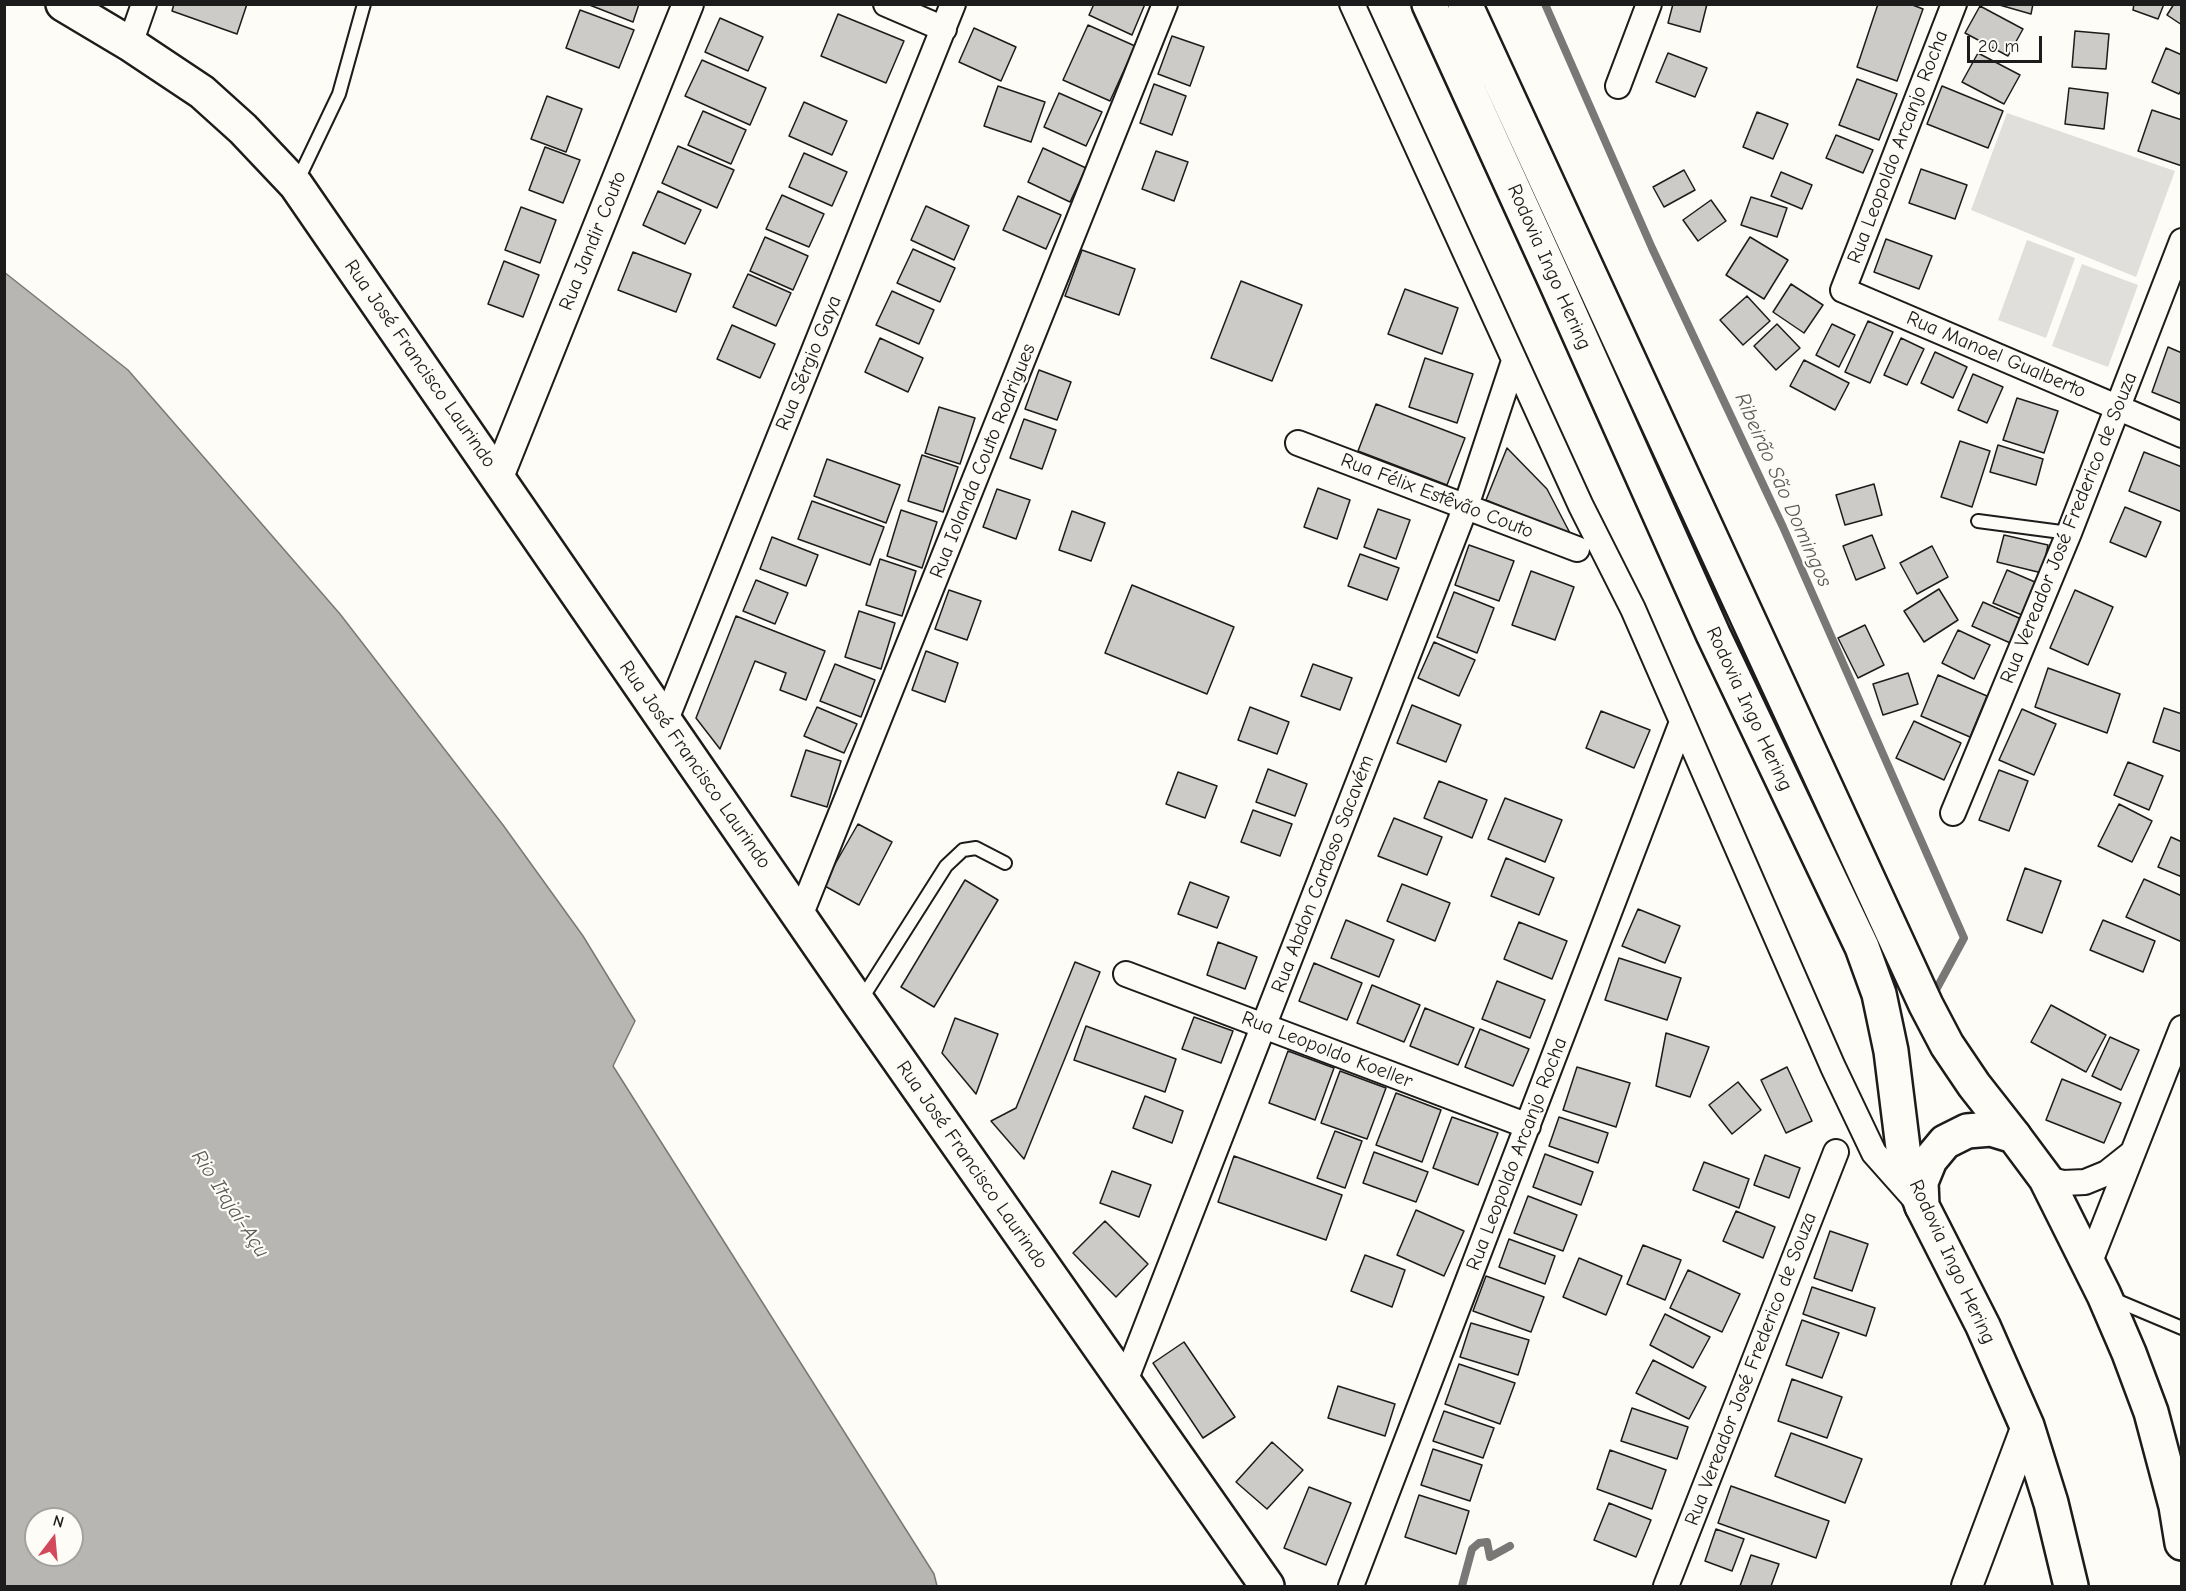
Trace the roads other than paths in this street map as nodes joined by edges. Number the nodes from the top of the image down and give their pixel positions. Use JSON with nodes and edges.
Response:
{"nodes":[{"id":1,"x":63,"y":4,"type":"edge"},
{"id":2,"x":144,"y":4,"type":"edge"},
{"id":3,"x":364,"y":4,"type":"edge"},
{"id":4,"x":688,"y":4,"type":"edge"},
{"id":5,"x":886,"y":4,"type":"edge"},
{"id":6,"x":953,"y":4,"type":"edge"},
{"id":7,"x":1165,"y":4,"type":"edge"},
{"id":8,"x":1352,"y":4,"type":"edge"},
{"id":9,"x":1429,"y":4,"type":"edge"},
{"id":10,"x":1465,"y":4,"type":"edge"},
{"id":11,"x":1649,"y":4,"type":"edge"},
{"id":12,"x":1954,"y":4,"type":"edge"},
{"id":13,"x":944,"y":29,"type":"junction"},
{"id":14,"x":130,"y":44,"type":"junction"},
{"id":15,"x":1618,"y":86,"type":"dead end"},
{"id":16,"x":296,"y":185,"type":"junction"},
{"id":17,"x":2181,"y":241,"type":"edge"},
{"id":18,"x":1843,"y":290,"type":"joint"},
{"id":19,"x":1514,"y":361,"type":"junction"},
{"id":20,"x":2118,"y":408,"type":"junction"},
{"id":21,"x":2181,"y":435,"type":"edge"},
{"id":22,"x":1298,"y":443,"type":"dead end"},
{"id":23,"x":498,"y":477,"type":"junction"},
{"id":24,"x":1466,"y":506,"type":"junction"},
{"id":25,"x":1978,"y":521,"type":"dead end"},
{"id":26,"x":2069,"y":533,"type":"junction"},
{"id":27,"x":1577,"y":549,"type":"dead end"},
{"id":28,"x":665,"y":722,"type":"junction"},
{"id":29,"x":1682,"y":722,"type":"junction"},
{"id":30,"x":1953,"y":813,"type":"dead end"},
{"id":31,"x":1005,"y":863,"type":"dead end"},
{"id":32,"x":800,"y":916,"type":"junction"},
{"id":33,"x":1126,"y":974,"type":"dead end"},
{"id":34,"x":859,"y":1003,"type":"junction"},
{"id":35,"x":1263,"y":1026,"type":"junction"},
{"id":36,"x":2181,"y":1028,"type":"edge"},
{"id":37,"x":1528,"y":1126,"type":"junction"},
{"id":38,"x":2014,"y":1136,"type":"junction"},
{"id":39,"x":1836,"y":1152,"type":"dead end"},
{"id":40,"x":2133,"y":1152,"type":"junction"},
{"id":41,"x":2046,"y":1179,"type":"junction"},
{"id":42,"x":1922,"y":1206,"type":"junction"},
{"id":43,"x":2089,"y":1264,"type":"junction"},
{"id":44,"x":2104,"y":1295,"type":"junction"},
{"id":45,"x":2181,"y":1328,"type":"edge"},
{"id":46,"x":1124,"y":1383,"type":"junction"},
{"id":47,"x":2026,"y":1426,"type":"junction"},
{"id":48,"x":2181,"y":1543,"type":"edge"},
{"id":49,"x":1267,"y":1587,"type":"edge"},
{"id":50,"x":1351,"y":1587,"type":"edge"},
{"id":51,"x":1666,"y":1587,"type":"edge"},
{"id":52,"x":1967,"y":1587,"type":"edge"},
{"id":53,"x":2071,"y":1587,"type":"edge"}],
"edges":[{"from":1,"to":14,"type":"main road","name":"Rua José Francisco Laurindo"},
{"from":2,"to":14,"type":"street"},
{"from":3,"to":16,"type":"lane"},
{"from":4,"to":23,"type":"street","name":"Rua Jandir Couto"},
{"from":5,"to":13,"type":"street"},
{"from":6,"to":13,"type":"street","name":"Rua Sérgio Gaya"},
{"from":7,"to":32,"type":"street","name":"Rua Iolanda Couto Rodrigues"},
{"from":8,"to":19,"type":"street"},
{"from":9,"to":42,"type":"main road","name":"Rodovia Ingo Hering"},
{"from":10,"to":38,"type":"main road","name":"Rodovia Ingo Hering"},
{"from":11,"to":15,"type":"street"},
{"from":12,"to":18,"type":"street","name":"Rua Leopoldo Arcanjo Rocha"},
{"from":13,"to":28,"type":"street","name":"Rua Sérgio Gaya"},
{"from":14,"to":16,"type":"main road","name":"Rua José Francisco Laurindo"},
{"from":16,"to":23,"type":"main road","name":"Rua José Francisco Laurindo"},
{"from":17,"to":20,"type":"street","name":"Rua Vereador José Frederico de Souza"},
{"from":18,"to":20,"type":"street","name":"Rua Manoel Gualberto"},
{"from":19,"to":24,"type":"street","name":"Rua Abdon Cardoso Sacavém"},
{"from":19,"to":29,"type":"street"},
{"from":20,"to":21,"type":"street","name":"Rua Manoel Gualberto"},
{"from":20,"to":26,"type":"street","name":"Rua Vereador José Frederico de Souza"},
{"from":22,"to":24,"type":"street","name":"Rua Félix Estêvão Couto"},
{"from":23,"to":28,"type":"main road","name":"Rua José Francisco Laurindo"},
{"from":24,"to":27,"type":"street","name":"Rua Félix Estêvão Couto"},
{"from":24,"to":35,"type":"street","name":"Rua Abdon Cardoso Sacavém"},
{"from":25,"to":26,"type":"lane"},
{"from":26,"to":30,"type":"street","name":"Rua Vereador José Frederico de Souza"},
{"from":28,"to":32,"type":"main road","name":"Rua José Francisco Laurindo"},
{"from":29,"to":37,"type":"street","name":"Rua Leopoldo Arcanjo Rocha"},
{"from":29,"to":42,"type":"street"},
{"from":31,"to":34,"type":"lane"},
{"from":32,"to":34,"type":"main road","name":"Rua José Francisco Laurindo"},
{"from":33,"to":35,"type":"street","name":"Rua Leopoldo Koeller"},
{"from":34,"to":46,"type":"main road","name":"Rua José Francisco Laurindo"},
{"from":35,"to":37,"type":"street","name":"Rua Leopoldo Koeller"},
{"from":35,"to":46,"type":"street","name":"Rua Abdon Cardoso Sacavém"},
{"from":36,"to":40,"type":"street"},
{"from":37,"to":50,"type":"street","name":"Rua Leopoldo Arcanjo Rocha"},
{"from":38,"to":41,"type":"main road","name":"Rodovia Ingo Hering"},
{"from":38,"to":42,"type":"main road"},
{"from":39,"to":51,"type":"street","name":"Rua Vereador José Frederico de Souza"},
{"from":40,"to":41,"type":"street"},
{"from":40,"to":43,"type":"street"},
{"from":41,"to":43,"type":"main road","name":"Rodovia Ingo Hering"},
{"from":42,"to":47,"type":"main road","name":"Rodovia Ingo Hering"},
{"from":43,"to":44,"type":"main road","name":"Rodovia Ingo Hering"},
{"from":44,"to":45,"type":"lane"},
{"from":44,"to":48,"type":"main road","name":"Rodovia Ingo Hering"},
{"from":46,"to":49,"type":"main road","name":"Rua José Francisco Laurindo"},
{"from":47,"to":52,"type":"street"},
{"from":47,"to":53,"type":"main road","name":"Rodovia Ingo Hering"}]}
